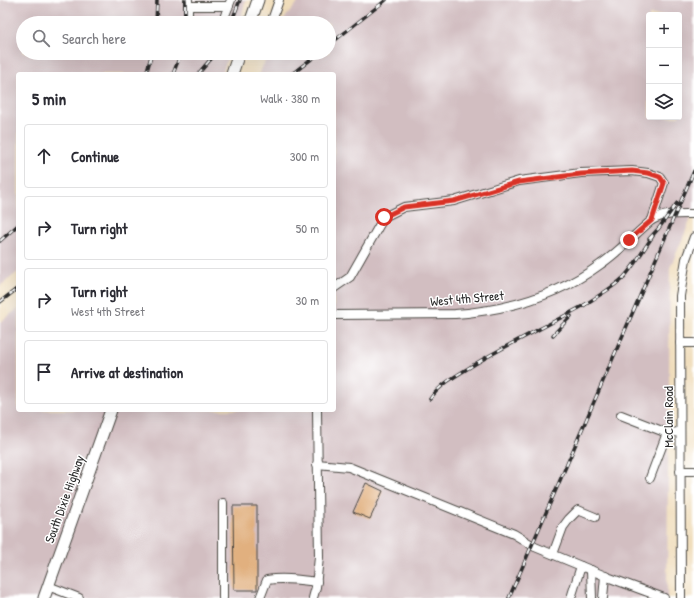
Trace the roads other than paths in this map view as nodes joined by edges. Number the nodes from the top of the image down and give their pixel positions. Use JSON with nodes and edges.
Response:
{"nodes":[{"id":1,"x":258,"y":0,"type":"edge"},
{"id":2,"x":278,"y":0,"type":"edge"},
{"id":3,"x":188,"y":3,"type":"edge"},
{"id":4,"x":230,"y":3,"type":"edge"},
{"id":5,"x":188,"y":16,"type":"edge"},
{"id":6,"x":225,"y":16,"type":"edge"},
{"id":7,"x":252,"y":16,"type":"edge"},
{"id":8,"x":273,"y":16,"type":"edge"},
{"id":9,"x":237,"y":60,"type":"edge"},
{"id":10,"x":233,"y":72,"type":"edge"},
{"id":11,"x":694,"y":214,"type":"edge"},
{"id":12,"x":652,"y":220,"type":"junction"},
{"id":13,"x":694,"y":237,"type":"edge"},
{"id":14,"x":336,"y":287,"type":"edge"},
{"id":15,"x":336,"y":315,"type":"edge"},
{"id":16,"x":680,"y":343,"type":"junction"},
{"id":17,"x":694,"y":343,"type":"edge"},
{"id":18,"x":110,"y":412,"type":"edge"},
{"id":19,"x":317,"y":412,"type":"edge"},
{"id":20,"x":621,"y":415,"type":"dead end"},
{"id":21,"x":680,"y":432,"type":"junction"},
{"id":22,"x":667,"y":433,"type":"junction"},
{"id":23,"x":317,"y":464,"type":"junction"},
{"id":24,"x":680,"y":471,"type":"junction"},
{"id":25,"x":694,"y":471,"type":"edge"},
{"id":26,"x":650,"y":478,"type":"dead end"},
{"id":27,"x":223,"y":503,"type":"dead end"},
{"id":28,"x":595,"y":517,"type":"dead end"},
{"id":29,"x":553,"y":554,"type":"junction"},
{"id":30,"x":581,"y":566,"type":"junction"},
{"id":31,"x":591,"y":570,"type":"junction"},
{"id":32,"x":605,"y":576,"type":"junction"},
{"id":33,"x":316,"y":582,"type":"junction"},
{"id":34,"x":48,"y":586,"type":"junction"},
{"id":35,"x":44,"y":598,"type":"edge"},
{"id":36,"x":79,"y":598,"type":"edge"},
{"id":37,"x":222,"y":598,"type":"edge"},
{"id":38,"x":260,"y":598,"type":"edge"},
{"id":39,"x":314,"y":598,"type":"edge"},
{"id":40,"x":571,"y":598,"type":"edge"},
{"id":41,"x":592,"y":598,"type":"edge"},
{"id":42,"x":603,"y":598,"type":"edge"},
{"id":43,"x":664,"y":598,"type":"edge"},
{"id":44,"x":681,"y":598,"type":"edge"}],
"edges":[{"from":1,"to":7,"type":"main road"},
{"from":2,"to":8,"type":"street"},
{"from":3,"to":4,"type":"street"},
{"from":3,"to":5,"type":"street"},
{"from":4,"to":6,"type":"street"},
{"from":9,"to":10,"type":"main road"},
{"from":11,"to":12,"type":"street","name":"West 4th Street"},
{"from":12,"to":14,"type":"street"},
{"from":12,"to":15,"type":"street","name":"West 4th Street"},
{"from":13,"to":16,"type":"street","name":"McClain Road"},
{"from":16,"to":17,"type":"street"},
{"from":16,"to":21,"type":"street","name":"McClain Road"},
{"from":18,"to":34,"type":"main road","name":"South Dixie Highway"},
{"from":19,"to":23,"type":"street"},
{"from":20,"to":22,"type":"street"},
{"from":21,"to":22,"type":"street"},
{"from":21,"to":24,"type":"street","name":"McClain Road"},
{"from":22,"to":26,"type":"street"},
{"from":23,"to":29,"type":"street"},
{"from":23,"to":33,"type":"street"},
{"from":24,"to":25,"type":"street"},
{"from":24,"to":44,"type":"street","name":"McClain Road"},
{"from":27,"to":37,"type":"street"},
{"from":28,"to":29,"type":"street"},
{"from":29,"to":30,"type":"street"},
{"from":30,"to":31,"type":"street"},
{"from":30,"to":40,"type":"street"},
{"from":31,"to":32,"type":"street"},
{"from":31,"to":41,"type":"street"},
{"from":32,"to":42,"type":"street"},
{"from":32,"to":43,"type":"street"},
{"from":33,"to":38,"type":"street"},
{"from":33,"to":39,"type":"street"},
{"from":34,"to":35,"type":"main road","name":"South Dixie Highway"},
{"from":34,"to":36,"type":"street"}]}
